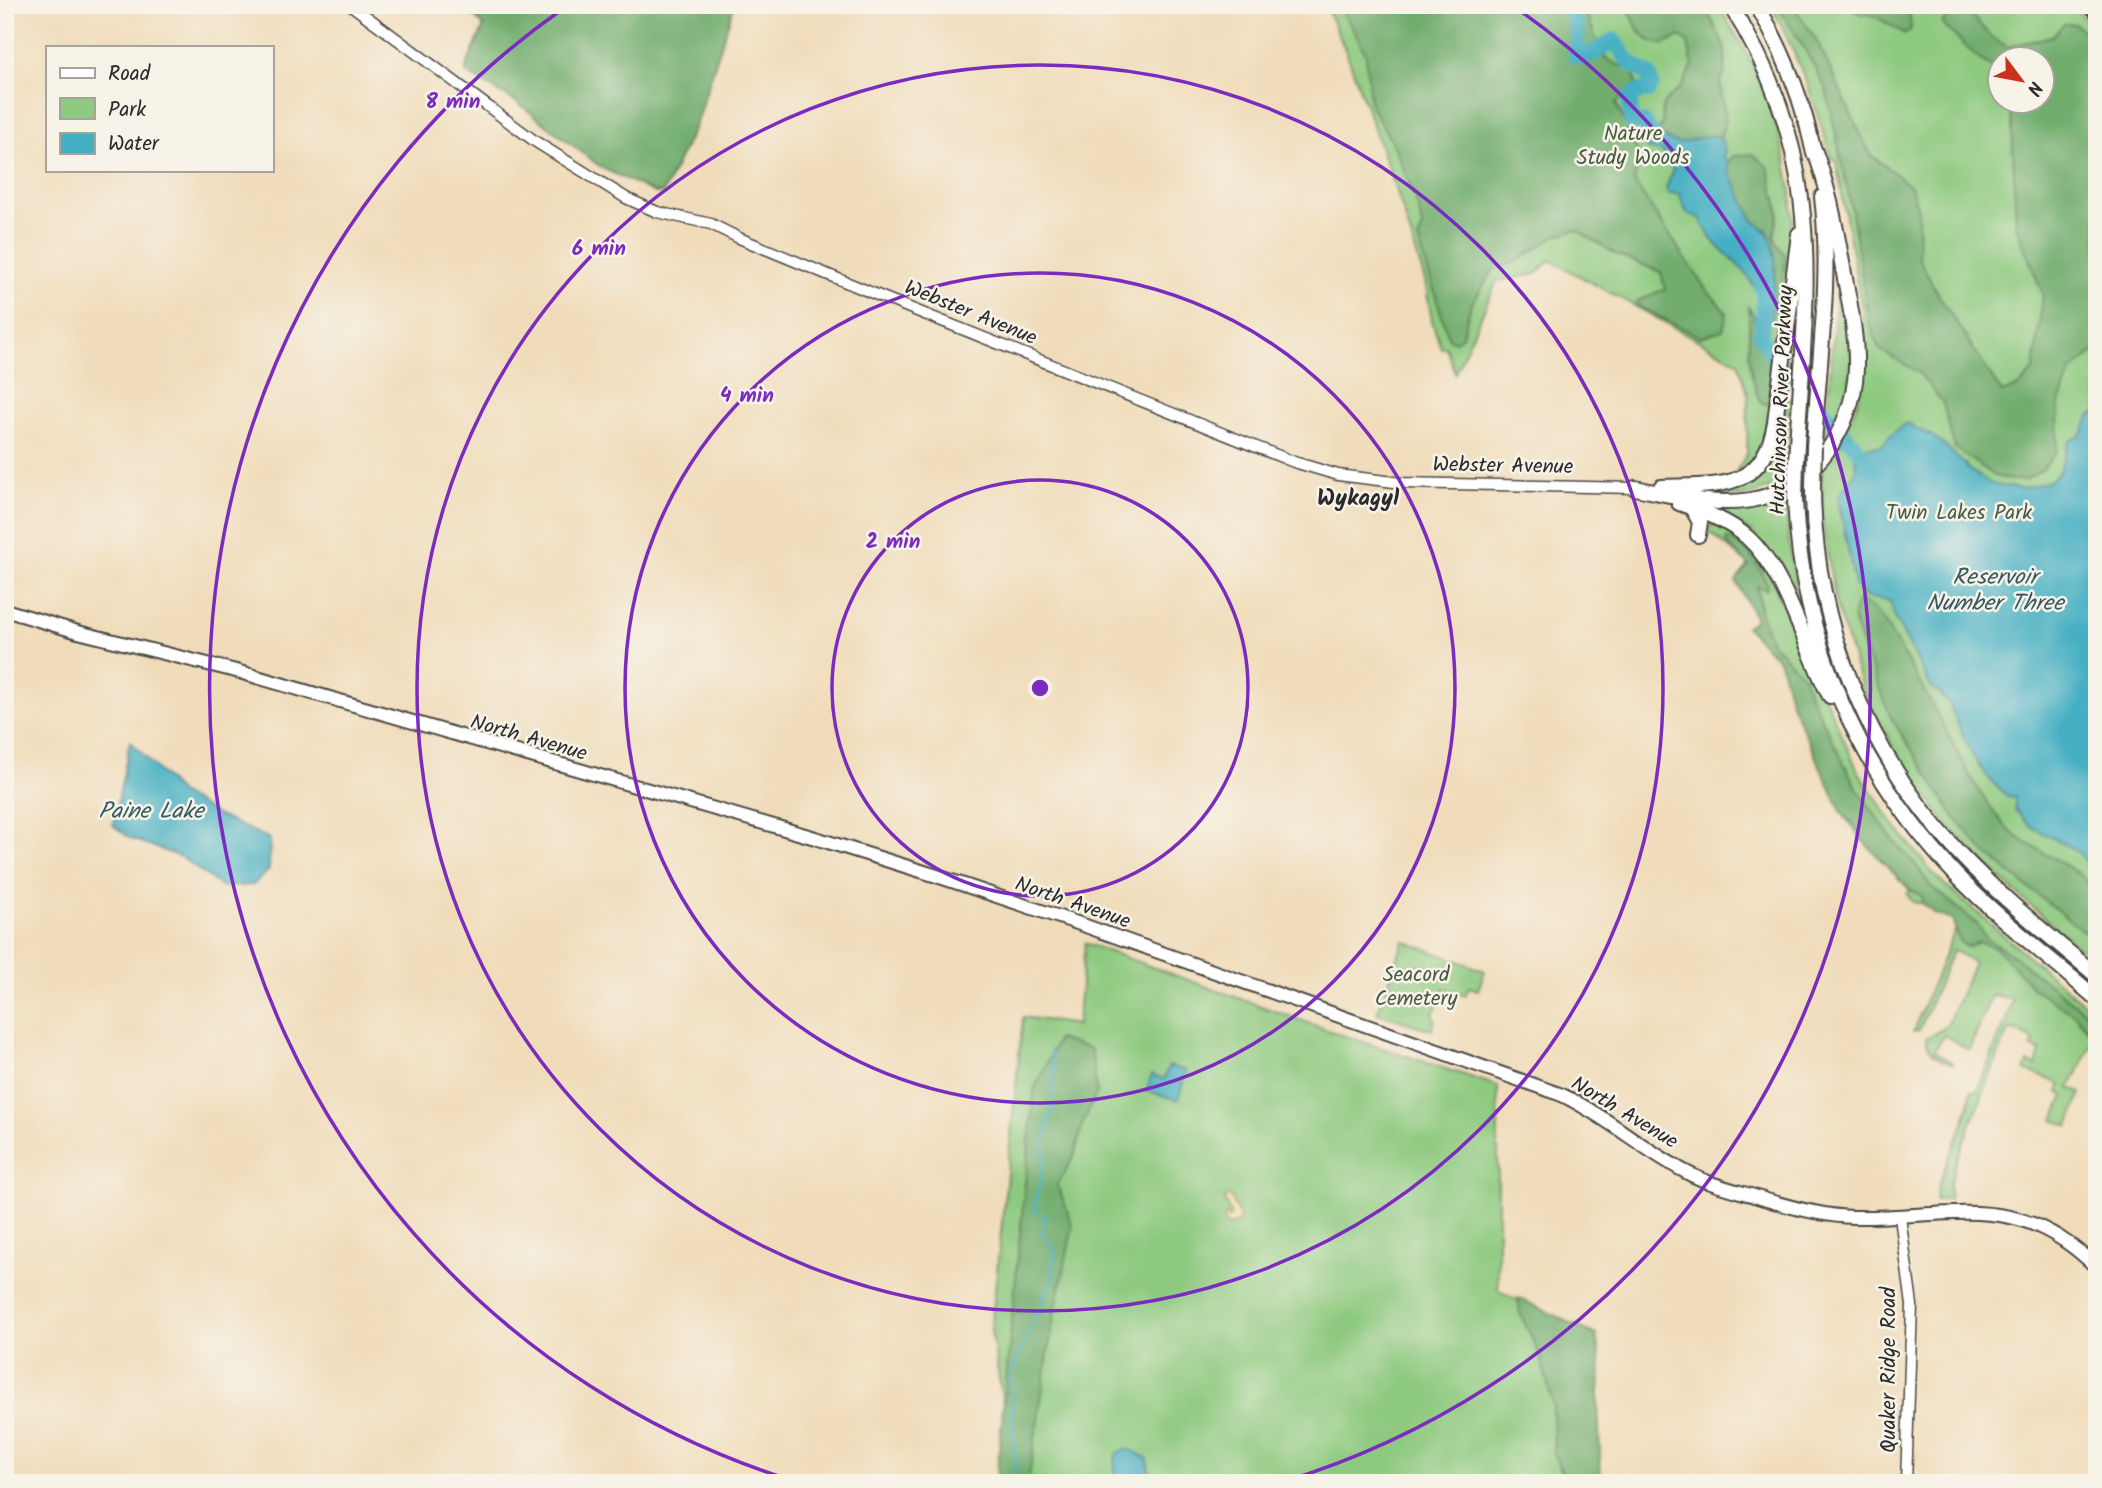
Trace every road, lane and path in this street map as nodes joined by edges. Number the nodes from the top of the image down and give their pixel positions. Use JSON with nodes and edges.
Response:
{"nodes":[{"id":1,"x":351,"y":5,"type":"edge"},
{"id":2,"x":1730,"y":5,"type":"edge"},
{"id":3,"x":1757,"y":5,"type":"edge"},
{"id":4,"x":2090,"y":5,"type":"edge"},
{"id":5,"x":2097,"y":13,"type":"edge"},
{"id":6,"x":1812,"y":144,"type":"junction"},
{"id":7,"x":1803,"y":205,"type":"junction"},
{"id":8,"x":1635,"y":488,"type":"junction"},
{"id":9,"x":1692,"y":508,"type":"junction"},
{"id":10,"x":1698,"y":534,"type":"dead end"},
{"id":11,"x":5,"y":610,"type":"edge"},
{"id":12,"x":1855,"y":733,"type":"junction"},
{"id":13,"x":2097,"y":976,"type":"edge"},
{"id":14,"x":2097,"y":999,"type":"edge"},
{"id":15,"x":1900,"y":1217,"type":"junction"},
{"id":16,"x":2097,"y":1268,"type":"edge"},
{"id":17,"x":1906,"y":1483,"type":"edge"}],
"edges":[{"from":1,"to":8,"type":"street","name":"Webster Avenue"},
{"from":2,"to":7,"type":"highway","name":"Hutchinson River Parkway"},
{"from":3,"to":6,"type":"highway","name":"Hutchinson River Parkway"},
{"from":4,"to":5,"type":"main road"},
{"from":6,"to":8,"type":"highway"},
{"from":6,"to":13,"type":"highway","name":"Hutchinson River Parkway","bridge":true},
{"from":7,"to":8,"type":"highway"},
{"from":7,"to":12,"type":"highway","name":"Hutchinson River Parkway","bridge":true},
{"from":8,"to":9,"type":"highway"},
{"from":9,"to":10,"type":"highway"},
{"from":9,"to":12,"type":"highway"},
{"from":11,"to":15,"type":"main road","name":"North Avenue"},
{"from":12,"to":14,"type":"highway","name":"Hutchinson River Parkway"},
{"from":15,"to":16,"type":"main road","name":"North Avenue"},
{"from":15,"to":17,"type":"street","name":"Quaker Ridge Road"}]}
